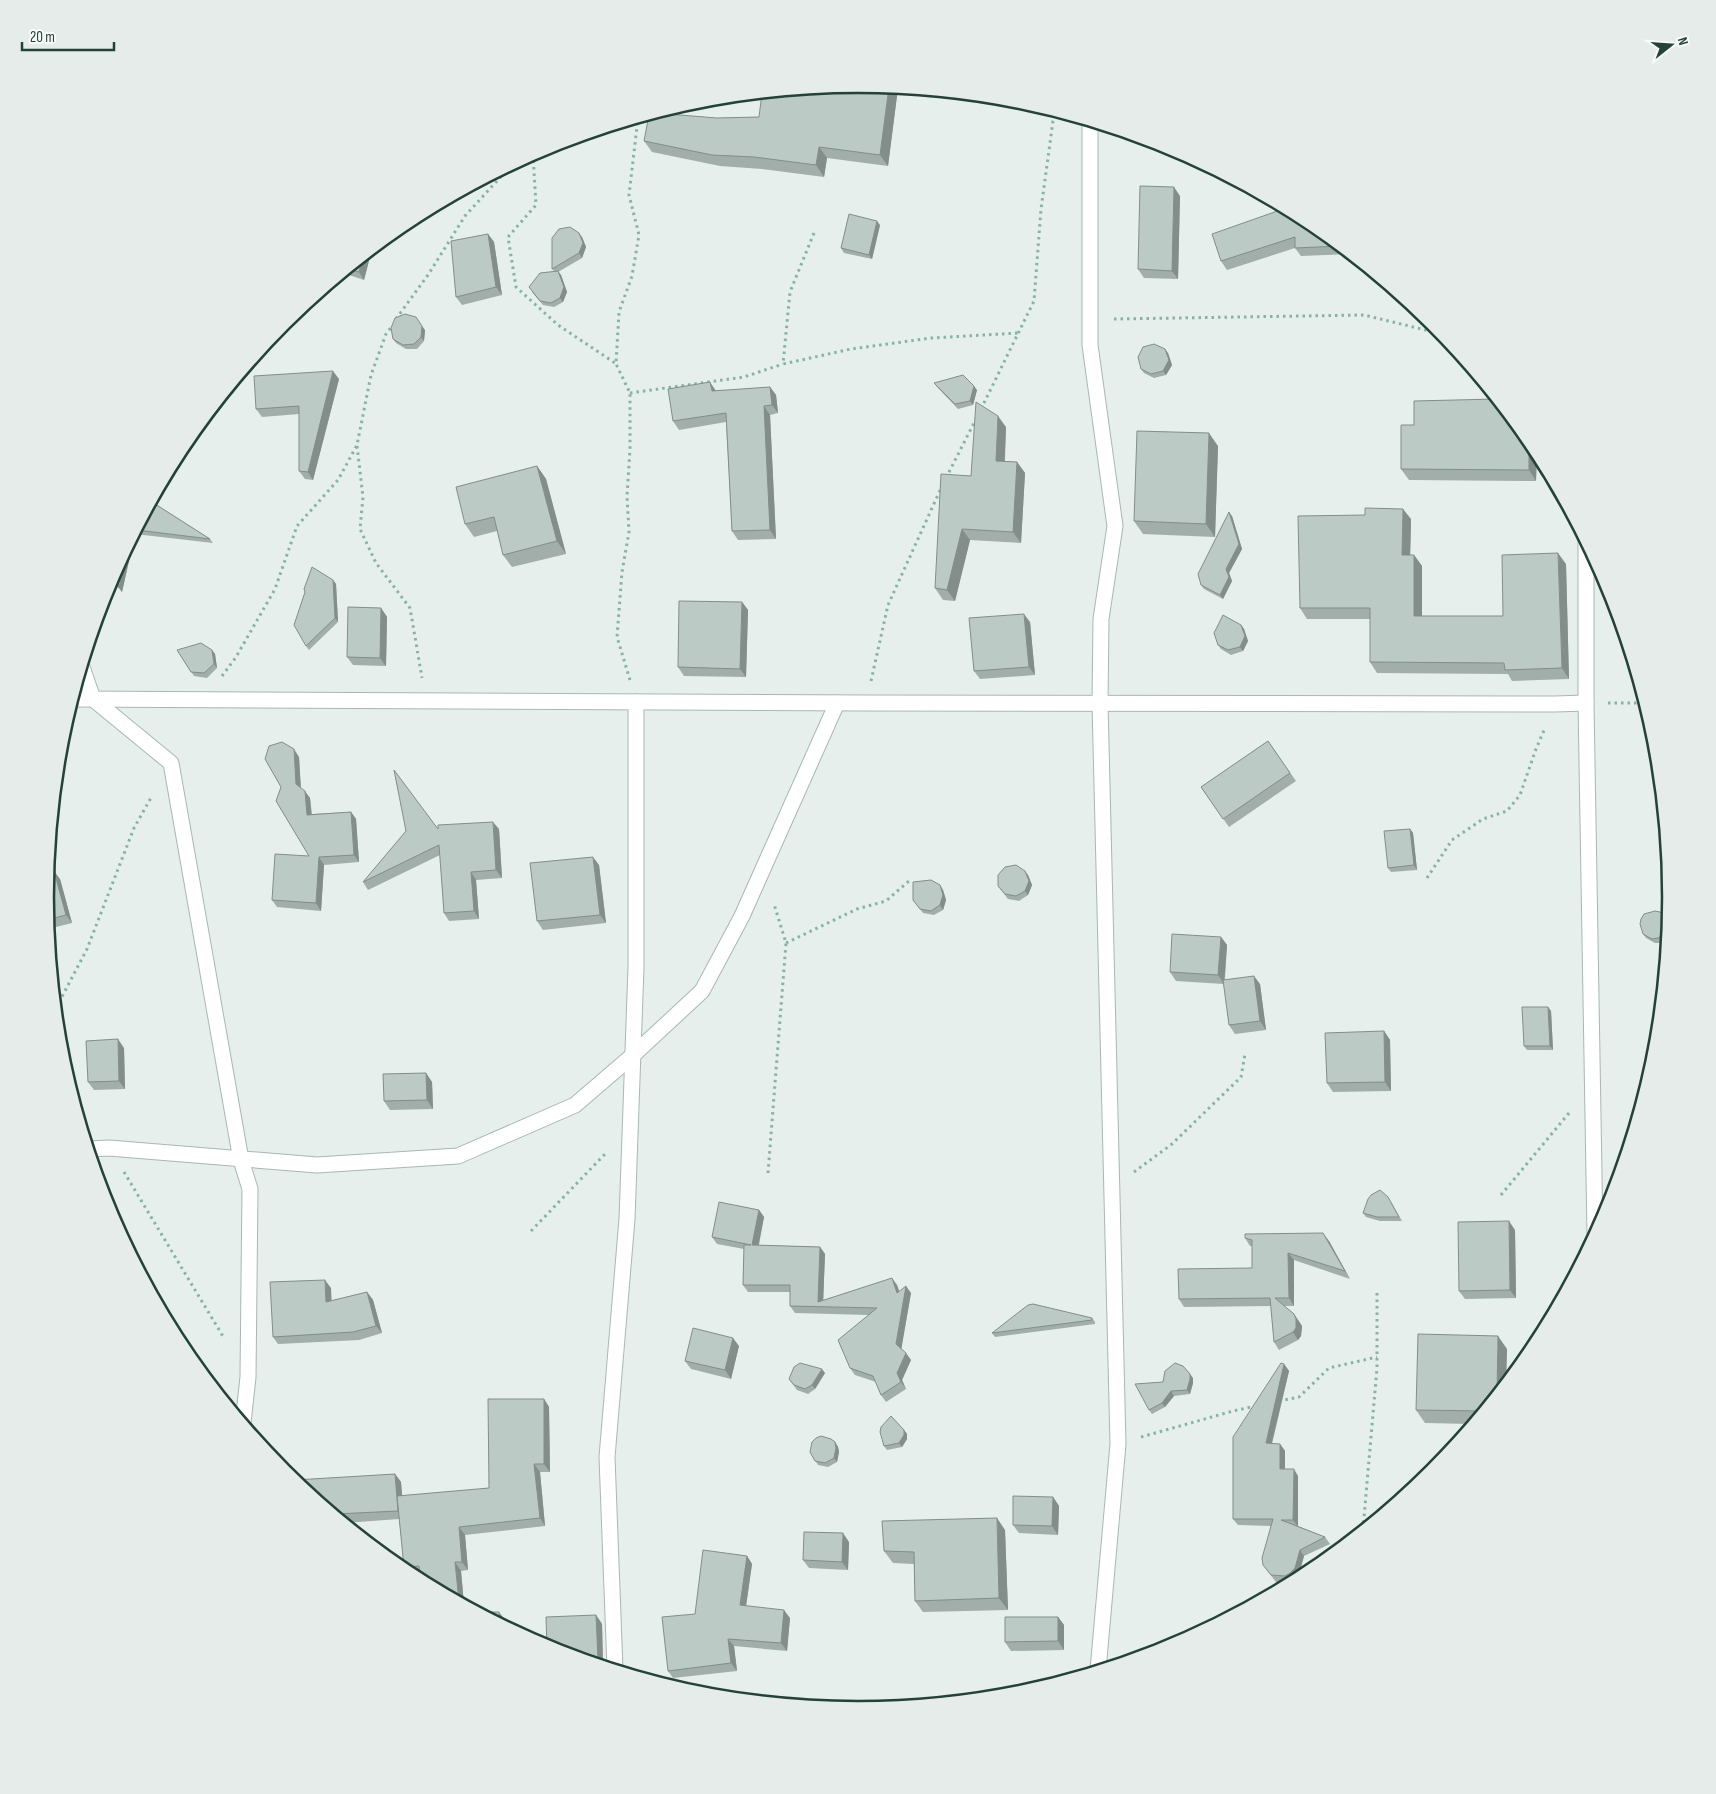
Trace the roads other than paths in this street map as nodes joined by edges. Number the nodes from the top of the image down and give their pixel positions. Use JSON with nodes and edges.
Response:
{"nodes":[{"id":1,"x":1090,"y":127,"type":"edge"},
{"id":2,"x":1586,"y":556,"type":"edge"},
{"id":3,"x":85,"y":676,"type":"edge"},
{"id":4,"x":79,"y":699,"type":"edge"},
{"id":5,"x":93,"y":699,"type":"junction"},
{"id":6,"x":636,"y":702,"type":"junction"},
{"id":7,"x":837,"y":703,"type":"junction"},
{"id":8,"x":1100,"y":703,"type":"junction"},
{"id":9,"x":1586,"y":703,"type":"junction"},
{"id":10,"x":632,"y":1056,"type":"junction"},
{"id":11,"x":94,"y":1148,"type":"edge"},
{"id":12,"x":242,"y":1160,"type":"junction"},
{"id":13,"x":1595,"y":1219,"type":"edge"},
{"id":14,"x":244,"y":1416,"type":"edge"},
{"id":15,"x":615,"y":1664,"type":"edge"},
{"id":16,"x":1098,"y":1664,"type":"edge"}],
"edges":[{"from":1,"to":8,"type":"street"},
{"from":2,"to":9,"type":"street"},
{"from":3,"to":5,"type":"street"},
{"from":4,"to":5,"type":"street"},
{"from":5,"to":6,"type":"street"},
{"from":5,"to":12,"type":"street"},
{"from":6,"to":7,"type":"street"},
{"from":6,"to":10,"type":"street"},
{"from":7,"to":8,"type":"street"},
{"from":7,"to":10,"type":"street"},
{"from":8,"to":9,"type":"street"},
{"from":8,"to":16,"type":"street"},
{"from":9,"to":13,"type":"street"},
{"from":10,"to":12,"type":"street"},
{"from":10,"to":15,"type":"street"},
{"from":11,"to":12,"type":"street"},
{"from":12,"to":14,"type":"street"}]}
